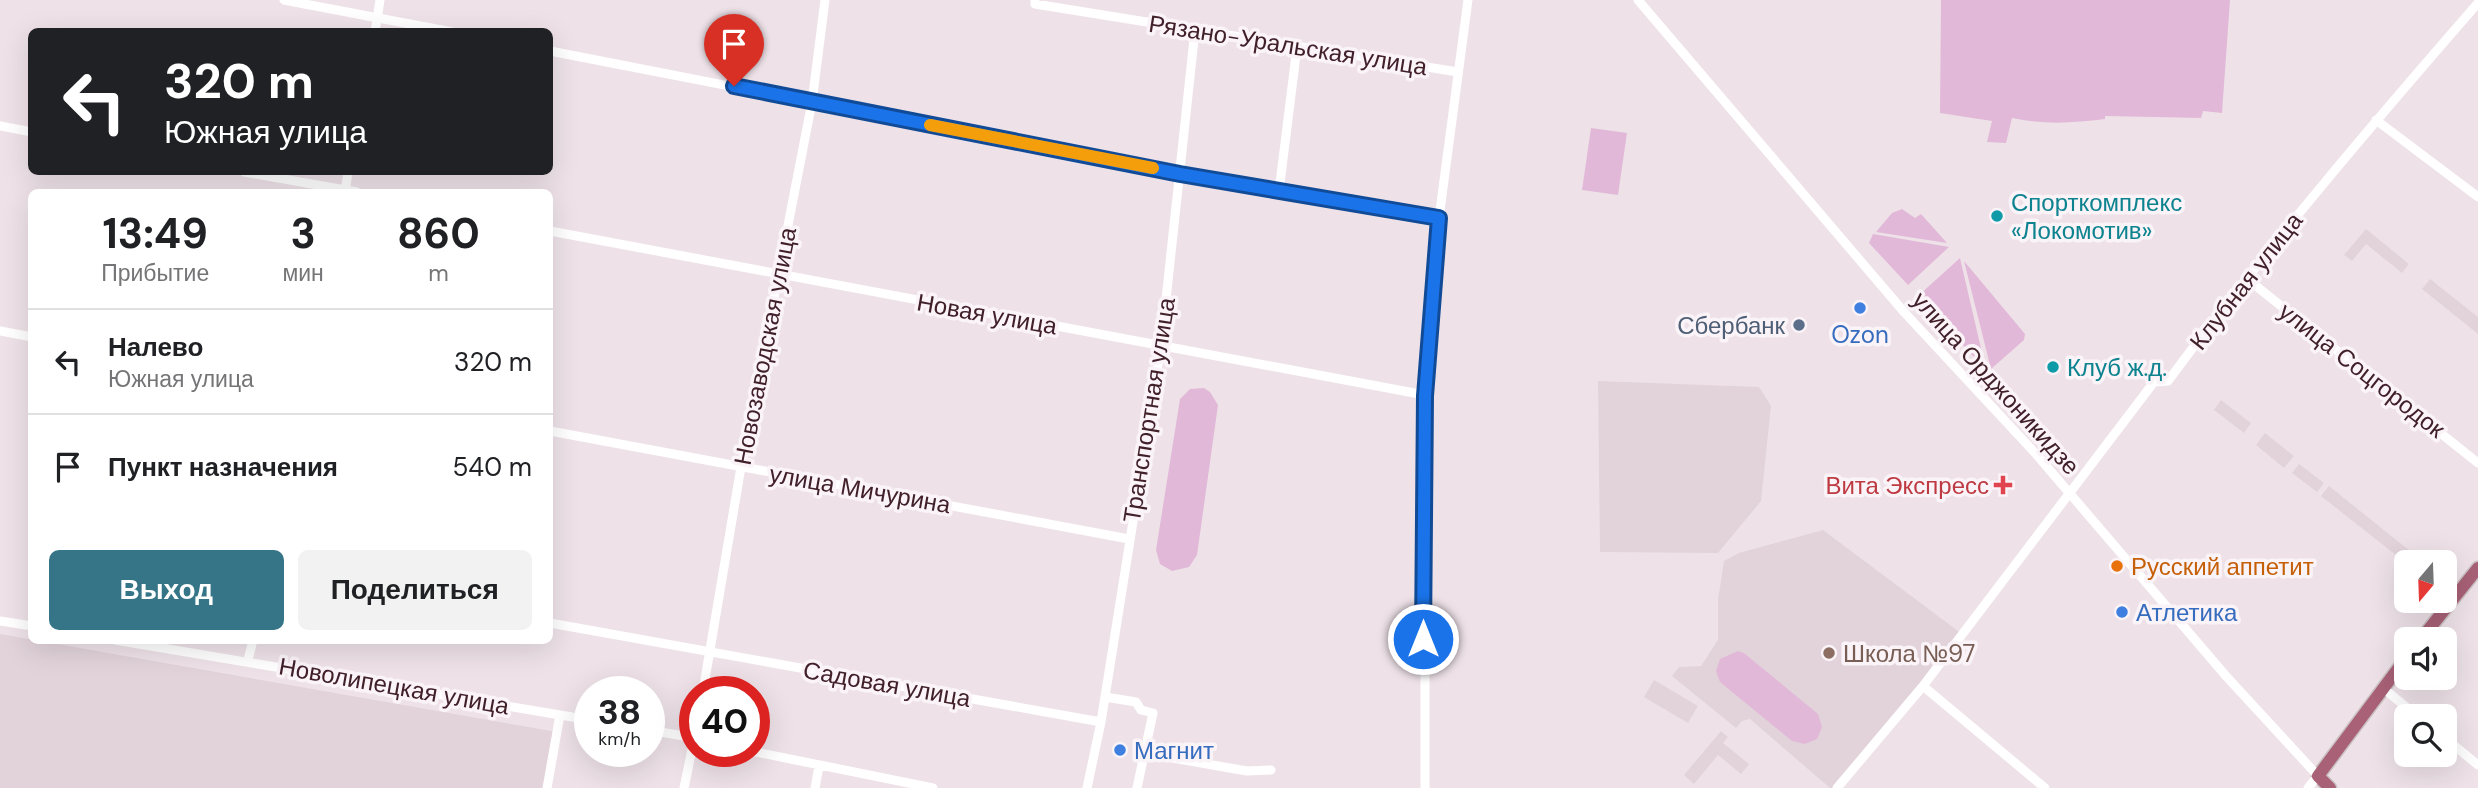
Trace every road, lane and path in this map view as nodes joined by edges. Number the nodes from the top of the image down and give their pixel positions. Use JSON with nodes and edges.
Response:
{"nodes":[{"id":1,"x":285,"y":0,"type":"edge"},
{"id":2,"x":380,"y":0,"type":"edge"},
{"id":3,"x":825,"y":0,"type":"edge"},
{"id":4,"x":1468,"y":0,"type":"edge"},
{"id":5,"x":1638,"y":0,"type":"edge"},
{"id":6,"x":1035,"y":2,"type":"edge"},
{"id":7,"x":2478,"y":3,"type":"edge"},
{"id":8,"x":377,"y":17,"type":"junction"},
{"id":9,"x":376,"y":28,"type":"edge"},
{"id":10,"x":432,"y":28,"type":"edge"},
{"id":11,"x":1195,"y":30,"type":"junction"},
{"id":12,"x":1297,"y":47,"type":"junction"},
{"id":13,"x":553,"y":52,"type":"edge"},
{"id":14,"x":1458,"y":72,"type":"junction"},
{"id":15,"x":812,"y":102,"type":"junction"},
{"id":16,"x":2376,"y":120,"type":"junction"},
{"id":17,"x":0,"y":126,"type":"edge"},
{"id":18,"x":28,"y":131,"type":"edge"},
{"id":19,"x":1180,"y":174,"type":"junction"},
{"id":20,"x":260,"y":175,"type":"edge"},
{"id":21,"x":333,"y":189,"type":"edge"},
{"id":22,"x":1279,"y":191,"type":"junction"},
{"id":23,"x":2478,"y":197,"type":"edge"},
{"id":24,"x":1439,"y":218,"type":"junction"},
{"id":25,"x":553,"y":231,"type":"edge"},
{"id":26,"x":778,"y":276,"type":"junction"},
{"id":27,"x":2246,"y":278,"type":"junction"},
{"id":28,"x":0,"y":331,"type":"edge"},
{"id":29,"x":28,"y":336,"type":"edge"},
{"id":30,"x":1161,"y":346,"type":"junction"},
{"id":31,"x":1425,"y":396,"type":"junction"},
{"id":32,"x":553,"y":432,"type":"edge"},
{"id":33,"x":2478,"y":463,"type":"edge"},
{"id":34,"x":741,"y":467,"type":"junction"},
{"id":35,"x":2069,"y":494,"type":"junction"},
{"id":36,"x":1129,"y":538,"type":"junction"},
{"id":37,"x":2478,"y":568,"type":"edge"},
{"id":38,"x":0,"y":621,"type":"edge"},
{"id":39,"x":553,"y":624,"type":"edge"},
{"id":40,"x":28,"y":625,"type":"edge"},
{"id":41,"x":2431,"y":627,"type":"edge"},
{"id":42,"x":142,"y":644,"type":"edge"},
{"id":43,"x":252,"y":644,"type":"edge"},
{"id":44,"x":709,"y":653,"type":"junction"},
{"id":45,"x":248,"y":660,"type":"junction"},
{"id":46,"x":2394,"y":674,"type":"edge"},
{"id":47,"x":705,"y":676,"type":"edge"},
{"id":48,"x":1923,"y":686,"type":"junction"},
{"id":49,"x":2383,"y":688,"type":"junction"},
{"id":50,"x":1105,"y":697,"type":"junction"},
{"id":51,"x":2402,"y":704,"type":"edge"},
{"id":52,"x":560,"y":715,"type":"junction"},
{"id":53,"x":574,"y":717,"type":"edge"},
{"id":54,"x":1101,"y":722,"type":"junction"},
{"id":55,"x":2457,"y":748,"type":"edge"},
{"id":56,"x":1144,"y":753,"type":"junction"},
{"id":57,"x":770,"y":755,"type":"edge"},
{"id":58,"x":2478,"y":765,"type":"edge"},
{"id":59,"x":819,"y":766,"type":"junction"},
{"id":60,"x":689,"y":767,"type":"edge"},
{"id":61,"x":1271,"y":769,"type":"dead end"},
{"id":62,"x":2318,"y":776,"type":"junction"},
{"id":63,"x":547,"y":788,"type":"edge"},
{"id":64,"x":684,"y":788,"type":"edge"},
{"id":65,"x":816,"y":788,"type":"edge"},
{"id":66,"x":933,"y":788,"type":"edge"},
{"id":67,"x":1087,"y":788,"type":"edge"},
{"id":68,"x":1137,"y":788,"type":"edge"},
{"id":69,"x":1424,"y":788,"type":"edge"},
{"id":70,"x":1837,"y":788,"type":"edge"},
{"id":71,"x":2045,"y":788,"type":"edge"},
{"id":72,"x":2308,"y":788,"type":"edge"},
{"id":73,"x":2330,"y":788,"type":"edge"}],
"edges":[{"from":1,"to":8,"type":"street"},
{"from":2,"to":8,"type":"street"},
{"from":3,"to":15,"type":"street","name":"Новозаводская улица"},
{"from":4,"to":14,"type":"street"},
{"from":5,"to":35,"type":"street","name":"улица Орджоникидзе"},
{"from":6,"to":11,"type":"street","name":"Рязано-Уральская улица"},
{"from":7,"to":16,"type":"street","name":"Клубная улица"},
{"from":8,"to":9,"type":"street"},
{"from":8,"to":10,"type":"street"},
{"from":11,"to":12,"type":"street","name":"Рязано-Уральская улица"},
{"from":11,"to":19,"type":"street","name":"Транспортная улица"},
{"from":12,"to":14,"type":"street","name":"Рязано-Уральская улица"},
{"from":12,"to":22,"type":"street"},
{"from":13,"to":15,"type":"street"},
{"from":14,"to":24,"type":"street"},
{"from":15,"to":19,"type":"street"},
{"from":15,"to":26,"type":"street","name":"Новозаводская улица"},
{"from":16,"to":23,"type":"street"},
{"from":16,"to":27,"type":"street","name":"Клубная улица"},
{"from":17,"to":18,"type":"street"},
{"from":19,"to":22,"type":"street"},
{"from":19,"to":30,"type":"street","name":"Транспортная улица"},
{"from":20,"to":21,"type":"street"},
{"from":22,"to":24,"type":"street"},
{"from":24,"to":31,"type":"street"},
{"from":25,"to":26,"type":"street","name":"Новая улица"},
{"from":26,"to":30,"type":"street","name":"Новая улица"},
{"from":26,"to":34,"type":"street","name":"Новозаводская улица"},
{"from":27,"to":33,"type":"street","name":"улица Соцгородок"},
{"from":27,"to":35,"type":"street","name":"Клубная улица"},
{"from":28,"to":29,"type":"street"},
{"from":30,"to":31,"type":"street","name":"Новая улица"},
{"from":30,"to":36,"type":"street","name":"Транспортная улица"},
{"from":31,"to":69,"type":"street"},
{"from":32,"to":34,"type":"street","name":"улица Мичурина"},
{"from":34,"to":36,"type":"street","name":"улица Мичурина"},
{"from":34,"to":44,"type":"street","name":"Новозаводская улица"},
{"from":35,"to":48,"type":"street","name":"Клубная улица"},
{"from":35,"to":62,"type":"street","name":"улица Орджоникидзе"},
{"from":36,"to":50,"type":"street","name":"Транспортная улица"},
{"from":37,"to":41,"type":"main road"},
{"from":38,"to":40,"type":"street"},
{"from":39,"to":44,"type":"street","name":"Садовая улица"},
{"from":42,"to":45,"type":"street","name":"Новолипецкая улица"},
{"from":43,"to":45,"type":"street"},
{"from":44,"to":47,"type":"street","name":"Новозаводская улица"},
{"from":44,"to":54,"type":"street","name":"Садовая улица"},
{"from":45,"to":52,"type":"street","name":"Новолипецкая улица"},
{"from":46,"to":49,"type":"main road"},
{"from":48,"to":70,"type":"street","name":"Клубная улица"},
{"from":48,"to":71,"type":"street"},
{"from":49,"to":51,"type":"street"},
{"from":49,"to":62,"type":"main road"},
{"from":50,"to":54,"type":"street","name":"Транспортная улица"},
{"from":50,"to":56,"type":"street"},
{"from":52,"to":53,"type":"street","name":"Новолипецкая улица"},
{"from":52,"to":63,"type":"street"},
{"from":54,"to":67,"type":"street","name":"Транспортная улица"},
{"from":55,"to":58,"type":"street"},
{"from":56,"to":61,"type":"street"},
{"from":56,"to":68,"type":"street"},
{"from":57,"to":59,"type":"street"},
{"from":59,"to":65,"type":"street"},
{"from":59,"to":66,"type":"street"},
{"from":60,"to":64,"type":"street"},
{"from":62,"to":72,"type":"street"},
{"from":62,"to":73,"type":"main road","name":"улица Орджоникидзе"}]}
